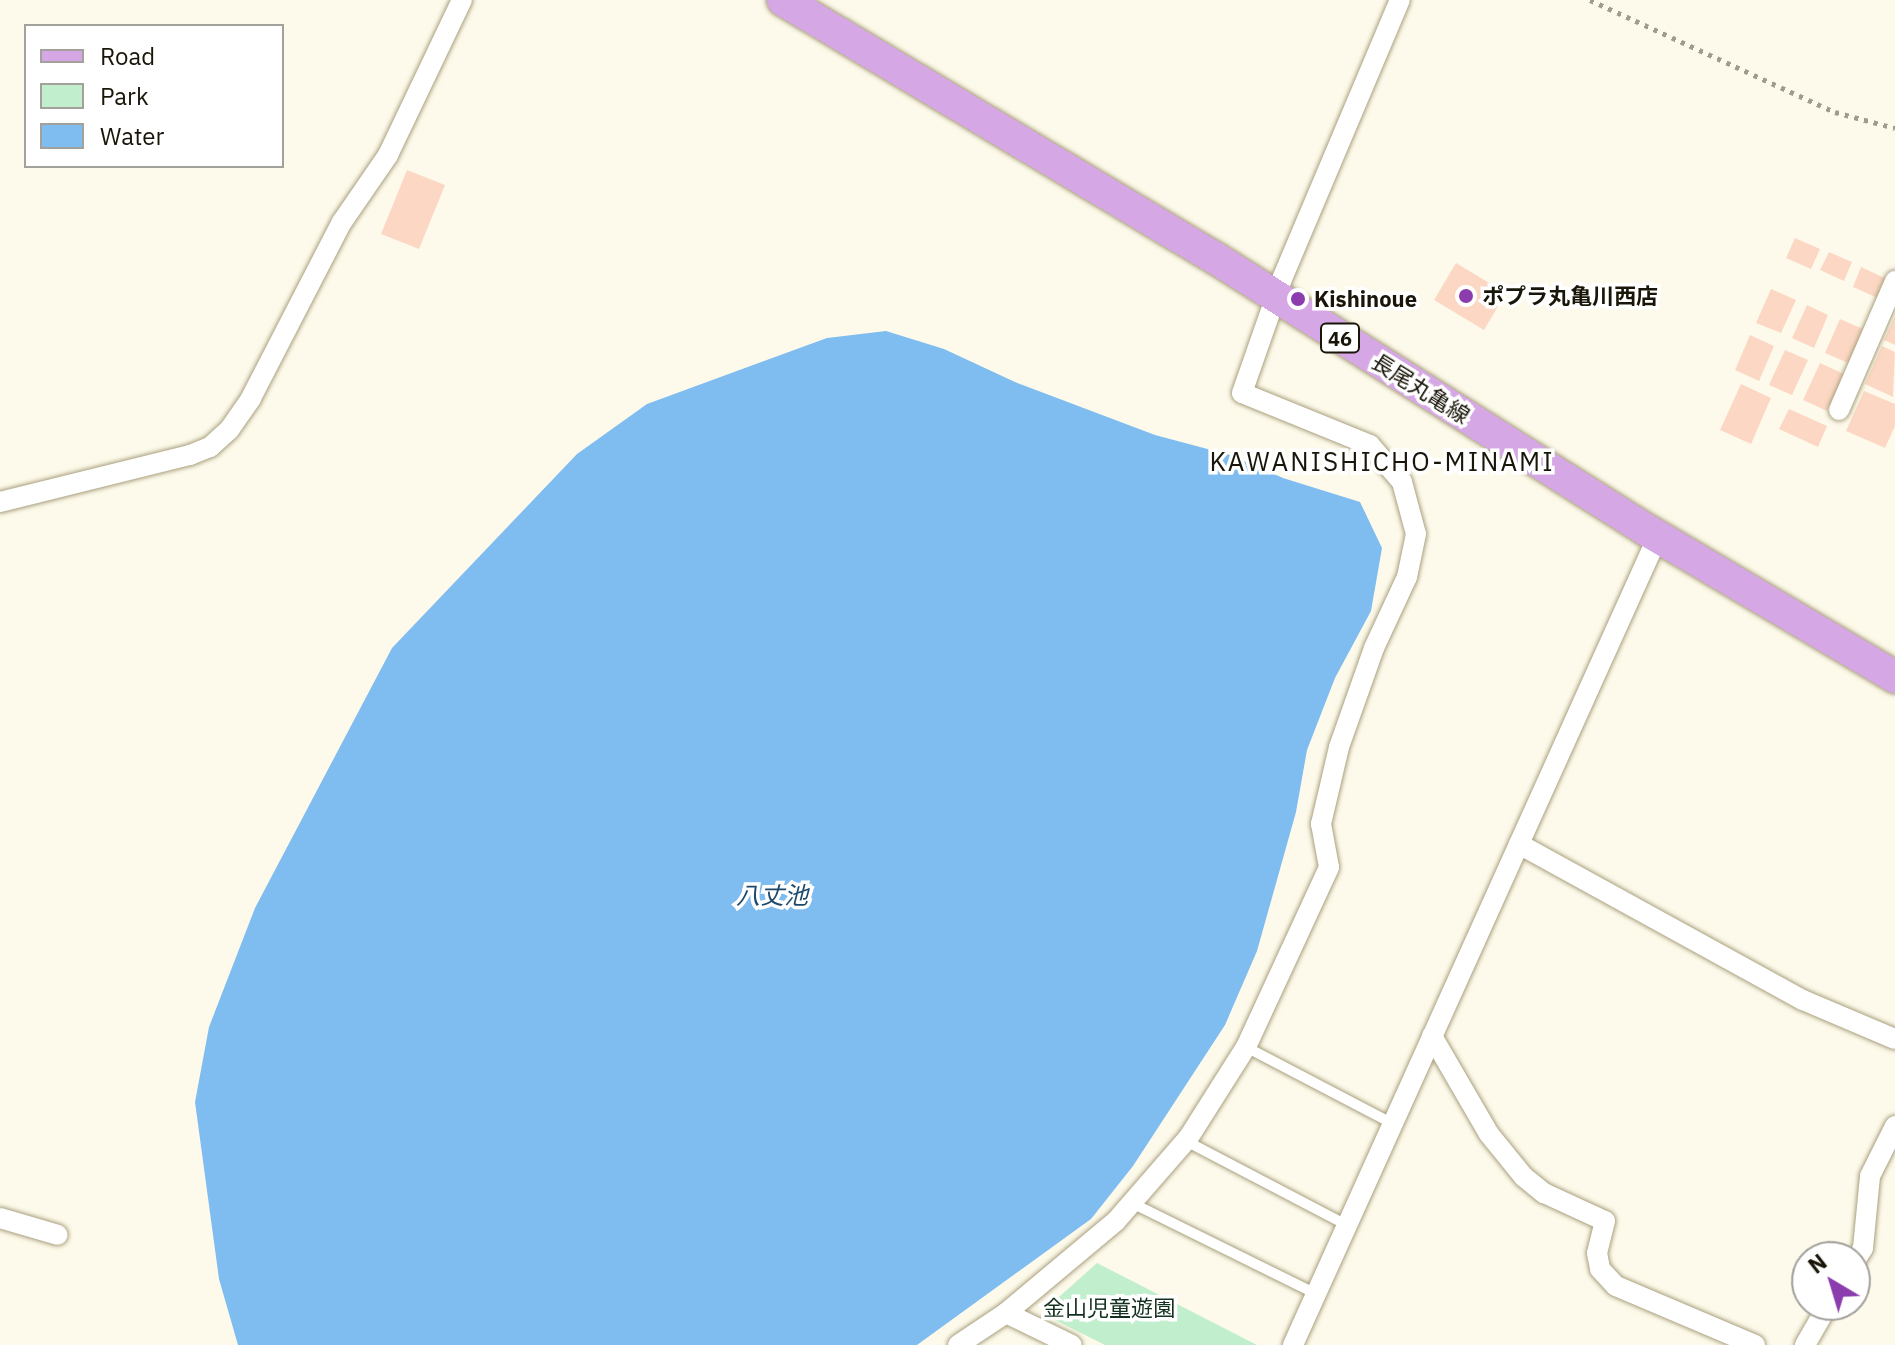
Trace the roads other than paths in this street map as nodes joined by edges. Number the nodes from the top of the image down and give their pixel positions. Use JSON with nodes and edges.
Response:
{"nodes":[{"id":1,"x":462,"y":0,"type":"edge"},
{"id":2,"x":783,"y":0,"type":"edge"},
{"id":3,"x":1400,"y":0,"type":"edge"},
{"id":4,"x":1895,"y":281,"type":"edge"},
{"id":5,"x":1276,"y":296,"type":"junction"},
{"id":6,"x":1839,"y":410,"type":"dead end"},
{"id":7,"x":0,"y":502,"type":"edge"},
{"id":8,"x":1658,"y":536,"type":"junction"},
{"id":9,"x":1895,"y":677,"type":"edge"},
{"id":10,"x":1519,"y":844,"type":"junction"},
{"id":11,"x":1432,"y":1036,"type":"junction"},
{"id":12,"x":1895,"y":1039,"type":"edge"},
{"id":13,"x":1246,"y":1047,"type":"junction"},
{"id":14,"x":1393,"y":1124,"type":"junction"},
{"id":15,"x":1895,"y":1126,"type":"edge"},
{"id":16,"x":1186,"y":1141,"type":"junction"},
{"id":17,"x":1132,"y":1203,"type":"junction"},
{"id":18,"x":0,"y":1218,"type":"edge"},
{"id":19,"x":1347,"y":1225,"type":"junction"},
{"id":20,"x":58,"y":1235,"type":"dead end"},
{"id":21,"x":1864,"y":1241,"type":"edge"},
{"id":22,"x":1316,"y":1294,"type":"junction"},
{"id":23,"x":1006,"y":1313,"type":"junction"},
{"id":24,"x":1819,"y":1321,"type":"edge"},
{"id":25,"x":958,"y":1345,"type":"edge"},
{"id":26,"x":1072,"y":1345,"type":"edge"},
{"id":27,"x":1293,"y":1345,"type":"edge"},
{"id":28,"x":1755,"y":1345,"type":"edge"},
{"id":29,"x":1805,"y":1345,"type":"edge"}],
"edges":[{"from":1,"to":7,"type":"street"},
{"from":2,"to":5,"type":"main road","name":"長尾丸亀線","number":"46"},
{"from":3,"to":5,"type":"street"},
{"from":4,"to":6,"type":"street"},
{"from":5,"to":8,"type":"main road","name":"長尾丸亀線","number":"46"},
{"from":5,"to":13,"type":"street"},
{"from":8,"to":9,"type":"main road","name":"長尾丸亀線","number":"46"},
{"from":8,"to":10,"type":"street"},
{"from":10,"to":11,"type":"street"},
{"from":10,"to":12,"type":"street"},
{"from":11,"to":14,"type":"street"},
{"from":11,"to":28,"type":"street"},
{"from":13,"to":14,"type":"lane"},
{"from":13,"to":16,"type":"street"},
{"from":14,"to":19,"type":"street"},
{"from":15,"to":21,"type":"street"},
{"from":16,"to":17,"type":"street"},
{"from":16,"to":19,"type":"lane"},
{"from":17,"to":22,"type":"lane"},
{"from":17,"to":23,"type":"street"},
{"from":18,"to":20,"type":"street"},
{"from":19,"to":22,"type":"street"},
{"from":22,"to":27,"type":"street"},
{"from":23,"to":25,"type":"street"},
{"from":23,"to":26,"type":"street"},
{"from":24,"to":29,"type":"street"}]}
